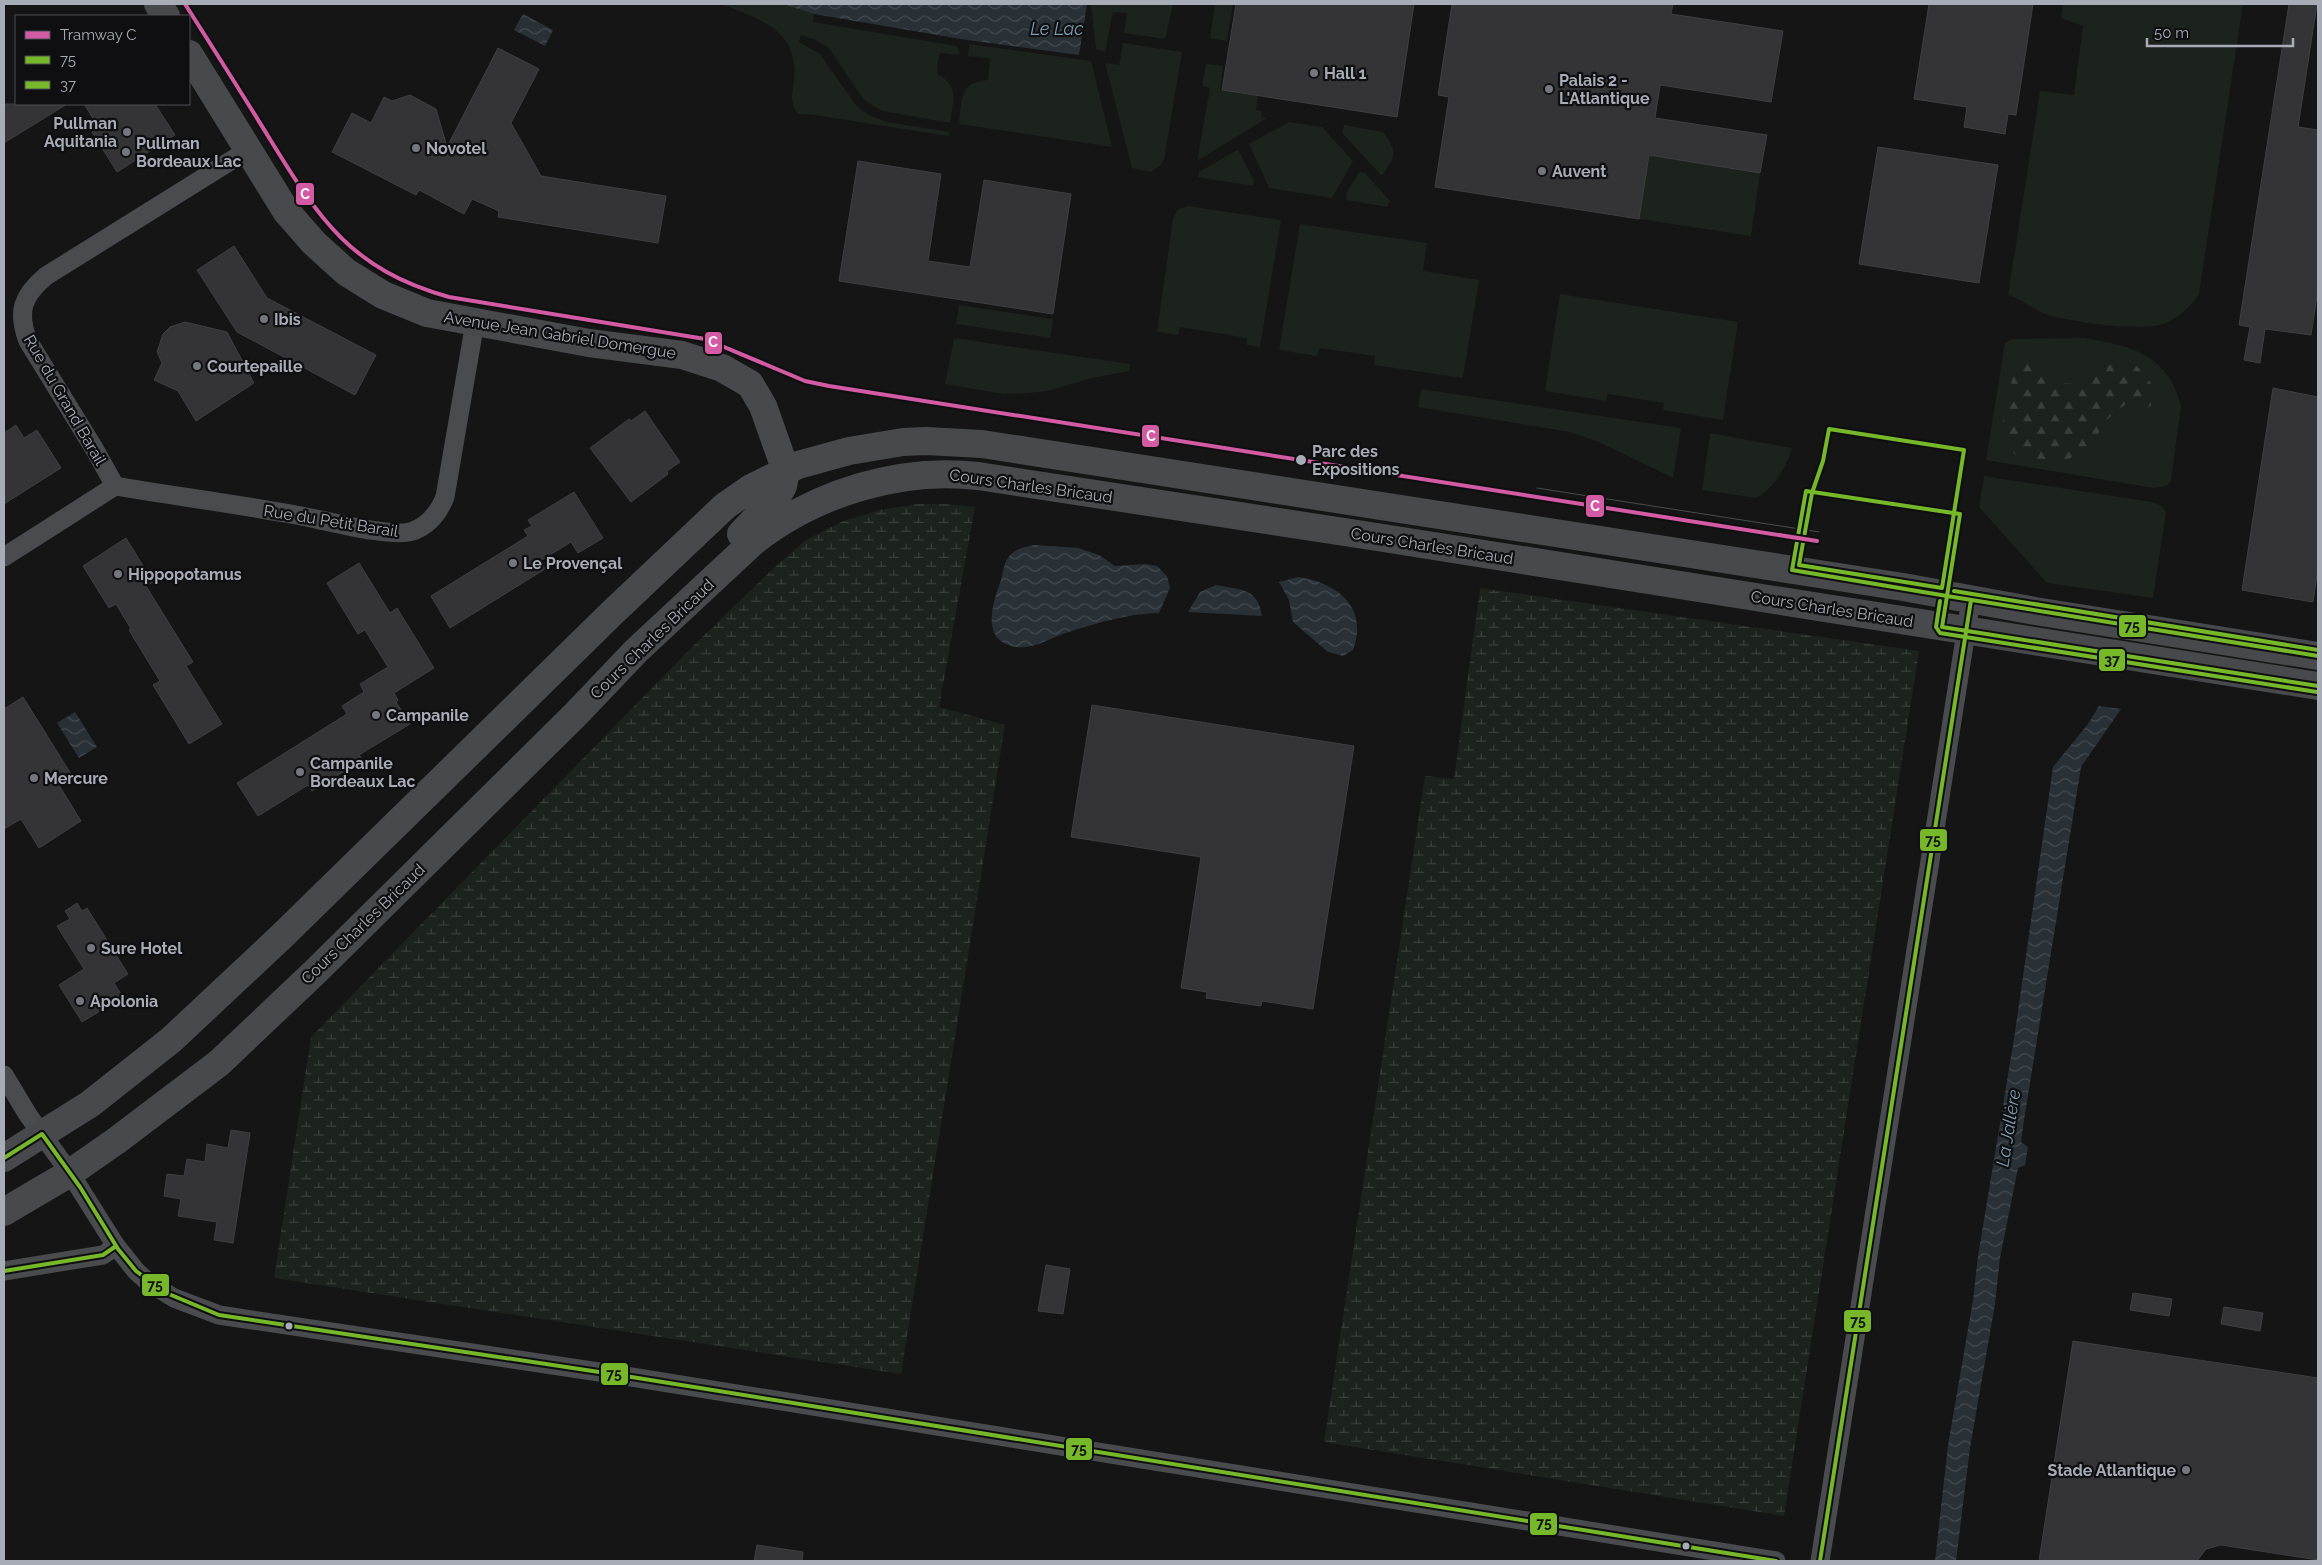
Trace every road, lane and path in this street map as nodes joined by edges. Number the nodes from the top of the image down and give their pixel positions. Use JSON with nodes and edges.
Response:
{"nodes":[{"id":1,"x":158,"y":4,"type":"edge"},
{"id":2,"x":165,"y":15,"type":"edge"},
{"id":3,"x":190,"y":56,"type":"edge"},
{"id":4,"x":248,"y":150,"type":"junction"},
{"id":5,"x":475,"y":322,"type":"junction"},
{"id":6,"x":115,"y":486,"type":"junction"},
{"id":7,"x":781,"y":490,"type":"junction"},
{"id":8,"x":4,"y":557,"type":"edge"},
{"id":9,"x":1971,"y":600,"type":"junction"},
{"id":10,"x":1967,"y":630,"type":"junction"},
{"id":11,"x":2318,"y":656,"type":"edge"},
{"id":12,"x":2318,"y":686,"type":"edge"},
{"id":13,"x":4,"y":1075,"type":"edge"},
{"id":14,"x":42,"y":1134,"type":"junction"},
{"id":15,"x":4,"y":1158,"type":"edge"},
{"id":16,"x":70,"y":1173,"type":"junction"},
{"id":17,"x":4,"y":1212,"type":"edge"},
{"id":18,"x":116,"y":1246,"type":"junction"},
{"id":19,"x":4,"y":1271,"type":"edge"},
{"id":20,"x":1776,"y":1561,"type":"edge"},
{"id":21,"x":1820,"y":1561,"type":"edge"}],
"edges":[{"from":1,"to":2,"type":"main road"},
{"from":3,"to":4,"type":"main road","name":"Avenue Jean Gabriel Domergue"},
{"from":4,"to":5,"type":"main road","name":"Avenue Jean Gabriel Domergue"},
{"from":4,"to":6,"type":"street","name":"Rue du Grand Barail"},
{"from":5,"to":6,"type":"street","name":"Rue du Petit Barail"},
{"from":5,"to":7,"type":"main road","name":"Avenue Jean Gabriel Domergue"},
{"from":6,"to":8,"type":"street"},
{"from":7,"to":9,"type":"main road","name":"Cours Charles Bricaud"},
{"from":7,"to":10,"type":"main road","name":"Cours Charles Bricaud"},
{"from":7,"to":14,"type":"main road","name":"Cours Charles Bricaud"},
{"from":7,"to":16,"type":"main road","name":"Cours Charles Bricaud"},
{"from":9,"to":10,"type":"street"},
{"from":9,"to":11,"type":"main road","name":"Cours Charles Bricaud"},
{"from":10,"to":12,"type":"main road","name":"Cours Charles Bricaud"},
{"from":10,"to":21,"type":"street"},
{"from":13,"to":14,"type":"street"},
{"from":14,"to":15,"type":"main road","name":"Cours Charles Bricaud"},
{"from":14,"to":16,"type":"street"},
{"from":16,"to":17,"type":"main road","name":"Cours Charles Bricaud"},
{"from":16,"to":18,"type":"street"},
{"from":18,"to":19,"type":"street"},
{"from":18,"to":20,"type":"street"}]}
